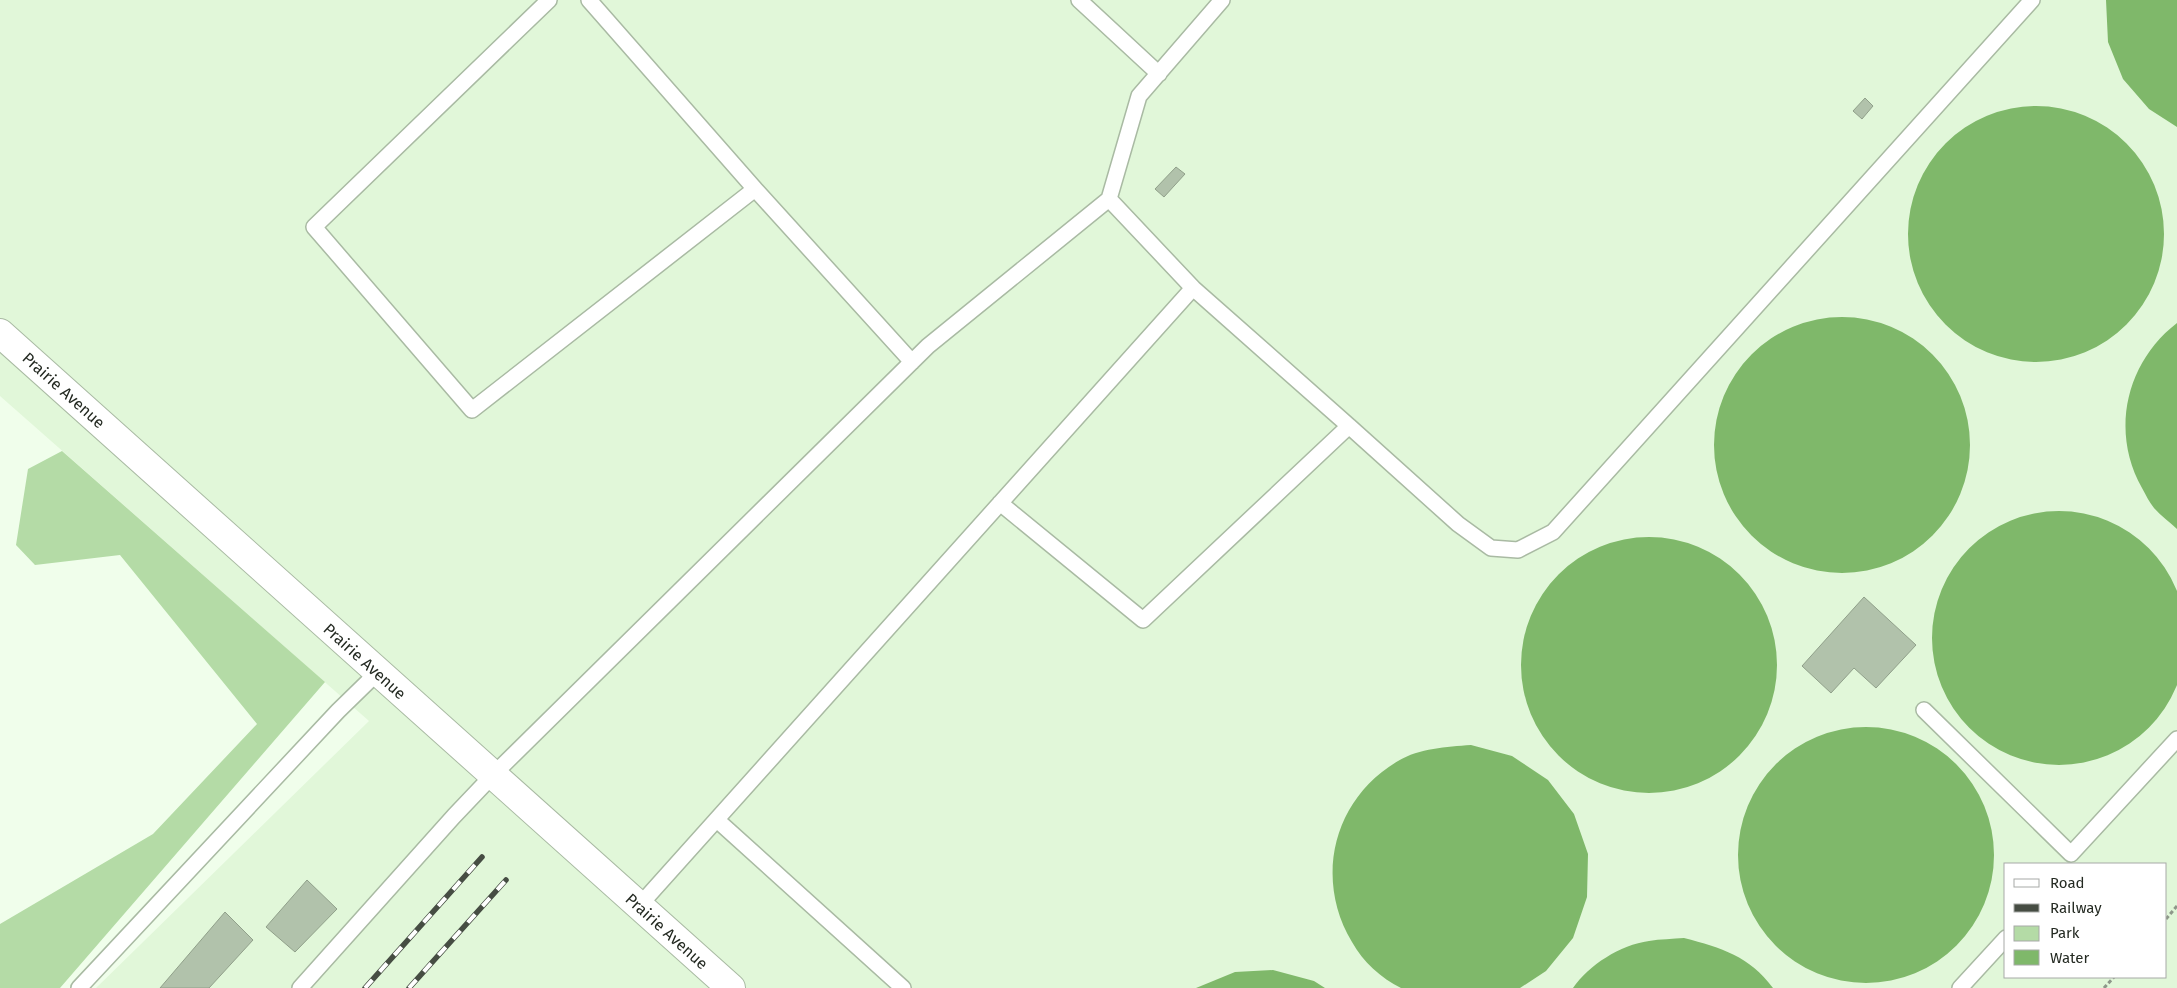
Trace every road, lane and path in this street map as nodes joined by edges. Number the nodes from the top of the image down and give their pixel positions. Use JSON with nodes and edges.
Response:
{"nodes":[{"id":1,"x":549,"y":0,"type":"edge"},
{"id":2,"x":589,"y":0,"type":"edge"},
{"id":3,"x":1079,"y":0,"type":"edge"},
{"id":4,"x":1222,"y":0,"type":"edge"},
{"id":5,"x":2032,"y":0,"type":"edge"},
{"id":6,"x":1159,"y":74,"type":"junction"},
{"id":7,"x":754,"y":189,"type":"junction"},
{"id":8,"x":1109,"y":199,"type":"junction"},
{"id":9,"x":1194,"y":288,"type":"junction"},
{"id":10,"x":0,"y":333,"type":"edge"},
{"id":11,"x":912,"y":362,"type":"junction"},
{"id":12,"x":1350,"y":426,"type":"junction"},
{"id":13,"x":1000,"y":503,"type":"junction"},
{"id":14,"x":378,"y":672,"type":"junction"},
{"id":15,"x":1924,"y":710,"type":"dead end"},
{"id":16,"x":2177,"y":739,"type":"edge"},
{"id":17,"x":493,"y":776,"type":"junction"},
{"id":18,"x":717,"y":820,"type":"junction"},
{"id":19,"x":2068,"y":859,"type":"edge"},
{"id":20,"x":639,"y":906,"type":"junction"},
{"id":21,"x":2177,"y":906,"type":"edge"},
{"id":22,"x":2167,"y":918,"type":"edge"},
{"id":23,"x":2004,"y":940,"type":"edge"},
{"id":24,"x":2113,"y":978,"type":"edge"},
{"id":25,"x":79,"y":988,"type":"edge"},
{"id":26,"x":300,"y":988,"type":"edge"},
{"id":27,"x":731,"y":988,"type":"edge"},
{"id":28,"x":903,"y":988,"type":"edge"},
{"id":29,"x":1960,"y":988,"type":"edge"},
{"id":30,"x":2104,"y":988,"type":"edge"}],
"edges":[{"from":1,"to":7,"type":"lane"},
{"from":2,"to":7,"type":"lane"},
{"from":3,"to":6,"type":"lane"},
{"from":4,"to":6,"type":"lane"},
{"from":5,"to":12,"type":"lane"},
{"from":6,"to":8,"type":"lane"},
{"from":7,"to":11,"type":"lane"},
{"from":8,"to":9,"type":"lane"},
{"from":8,"to":11,"type":"lane"},
{"from":9,"to":12,"type":"lane"},
{"from":9,"to":13,"type":"lane"},
{"from":10,"to":14,"type":"street","name":"Prairie Avenue"},
{"from":11,"to":17,"type":"lane"},
{"from":12,"to":13,"type":"lane"},
{"from":13,"to":18,"type":"lane"},
{"from":14,"to":17,"type":"street","name":"Prairie Avenue"},
{"from":14,"to":25,"type":"lane"},
{"from":15,"to":19,"type":"lane"},
{"from":16,"to":19,"type":"lane"},
{"from":17,"to":20,"type":"street","name":"Prairie Avenue"},
{"from":17,"to":26,"type":"lane"},
{"from":18,"to":20,"type":"lane"},
{"from":18,"to":28,"type":"lane"},
{"from":20,"to":27,"type":"street","name":"Prairie Avenue"},
{"from":21,"to":22,"type":"path"},
{"from":23,"to":29,"type":"lane"},
{"from":24,"to":30,"type":"path"}]}
